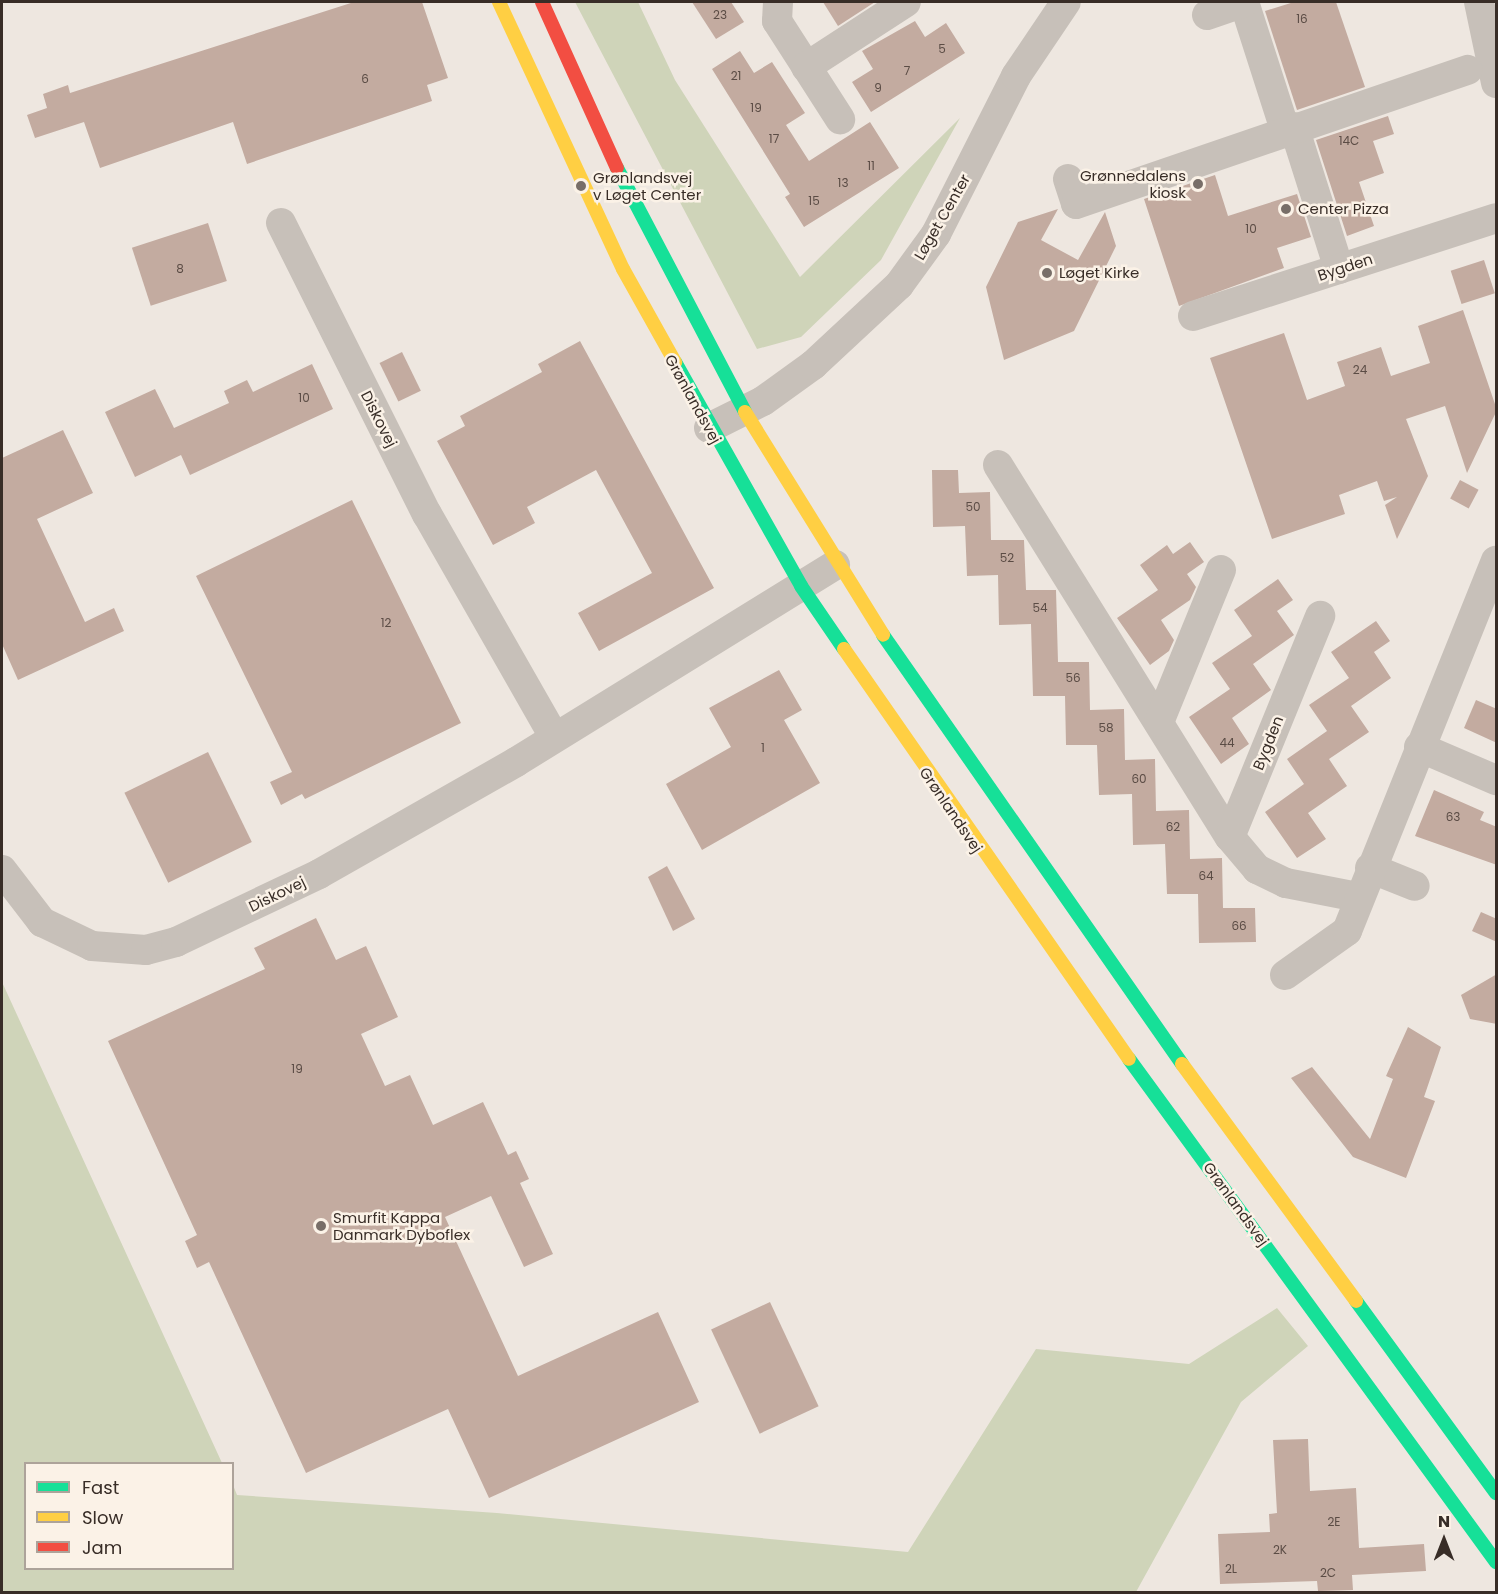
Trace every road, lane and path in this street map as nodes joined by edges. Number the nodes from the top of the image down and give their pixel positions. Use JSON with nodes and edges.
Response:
{"nodes":[{"id":1,"x":499,"y":2,"type":"edge"},
{"id":2,"x":542,"y":2,"type":"edge"},
{"id":3,"x":778,"y":2,"type":"edge"},
{"id":4,"x":906,"y":2,"type":"edge"},
{"id":5,"x":1066,"y":2,"type":"edge"},
{"id":6,"x":1245,"y":2,"type":"edge"},
{"id":7,"x":1479,"y":2,"type":"edge"},
{"id":8,"x":1207,"y":15,"type":"dead end"},
{"id":9,"x":806,"y":67,"type":"junction"},
{"id":10,"x":1468,"y":70,"type":"dead end"},
{"id":11,"x":1497,"y":83,"type":"edge"},
{"id":12,"x":840,"y":119,"type":"dead end"},
{"id":13,"x":1289,"y":129,"type":"junction"},
{"id":14,"x":1068,"y":179,"type":"dead end"},
{"id":15,"x":1497,"y":218,"type":"edge"},
{"id":16,"x":282,"y":223,"type":"dead end"},
{"id":17,"x":1340,"y":269,"type":"junction"},
{"id":18,"x":1193,"y":316,"type":"dead end"},
{"id":19,"x":744,"y":411,"type":"junction"},
{"id":20,"x":708,"y":428,"type":"junction"},
{"id":21,"x":998,"y":465,"type":"dead end"},
{"id":22,"x":1497,"y":561,"type":"edge"},
{"id":23,"x":835,"y":566,"type":"junction"},
{"id":24,"x":1221,"y":570,"type":"dead end"},
{"id":25,"x":801,"y":586,"type":"junction"},
{"id":26,"x":1320,"y":616,"type":"dead end"},
{"id":27,"x":1159,"y":722,"type":"junction"},
{"id":28,"x":554,"y":736,"type":"junction"},
{"id":29,"x":1419,"y":747,"type":"junction"},
{"id":30,"x":1497,"y":780,"type":"edge"},
{"id":31,"x":1230,"y":837,"type":"junction"},
{"id":32,"x":1370,"y":868,"type":"junction"},
{"id":33,"x":2,"y":870,"type":"edge"},
{"id":34,"x":1415,"y":886,"type":"dead end"},
{"id":35,"x":1358,"y":897,"type":"junction"},
{"id":36,"x":1285,"y":975,"type":"dead end"},
{"id":37,"x":1497,"y":1493,"type":"edge"},
{"id":38,"x":1497,"y":1562,"type":"edge"}],
"edges":[{"from":1,"to":20,"type":"street","name":"Grønlandsvej"},
{"from":2,"to":19,"type":"street"},
{"from":3,"to":9,"type":"street"},
{"from":4,"to":9,"type":"street"},
{"from":5,"to":19,"type":"street","name":"Løget Center"},
{"from":6,"to":8,"type":"street"},
{"from":6,"to":13,"type":"street"},
{"from":7,"to":11,"type":"street"},
{"from":9,"to":12,"type":"street"},
{"from":10,"to":13,"type":"street"},
{"from":13,"to":14,"type":"street"},
{"from":13,"to":17,"type":"street"},
{"from":15,"to":17,"type":"street","name":"Bygden"},
{"from":16,"to":28,"type":"street","name":"Diskovej"},
{"from":17,"to":18,"type":"street","name":"Bygden"},
{"from":19,"to":20,"type":"street","name":"Løget Center"},
{"from":19,"to":23,"type":"street"},
{"from":20,"to":25,"type":"street","name":"Grønlandsvej"},
{"from":21,"to":27,"type":"street"},
{"from":22,"to":29,"type":"street"},
{"from":23,"to":25,"type":"street","name":"Diskovej"},
{"from":23,"to":37,"type":"street"},
{"from":24,"to":27,"type":"street"},
{"from":25,"to":28,"type":"street","name":"Diskovej"},
{"from":25,"to":38,"type":"street","name":"Grønlandsvej"},
{"from":26,"to":31,"type":"street","name":"Bygden"},
{"from":27,"to":31,"type":"street"},
{"from":28,"to":33,"type":"street","name":"Diskovej"},
{"from":29,"to":30,"type":"street"},
{"from":29,"to":32,"type":"street"},
{"from":31,"to":35,"type":"street"},
{"from":32,"to":34,"type":"street"},
{"from":32,"to":35,"type":"street"},
{"from":35,"to":36,"type":"street"}]}
